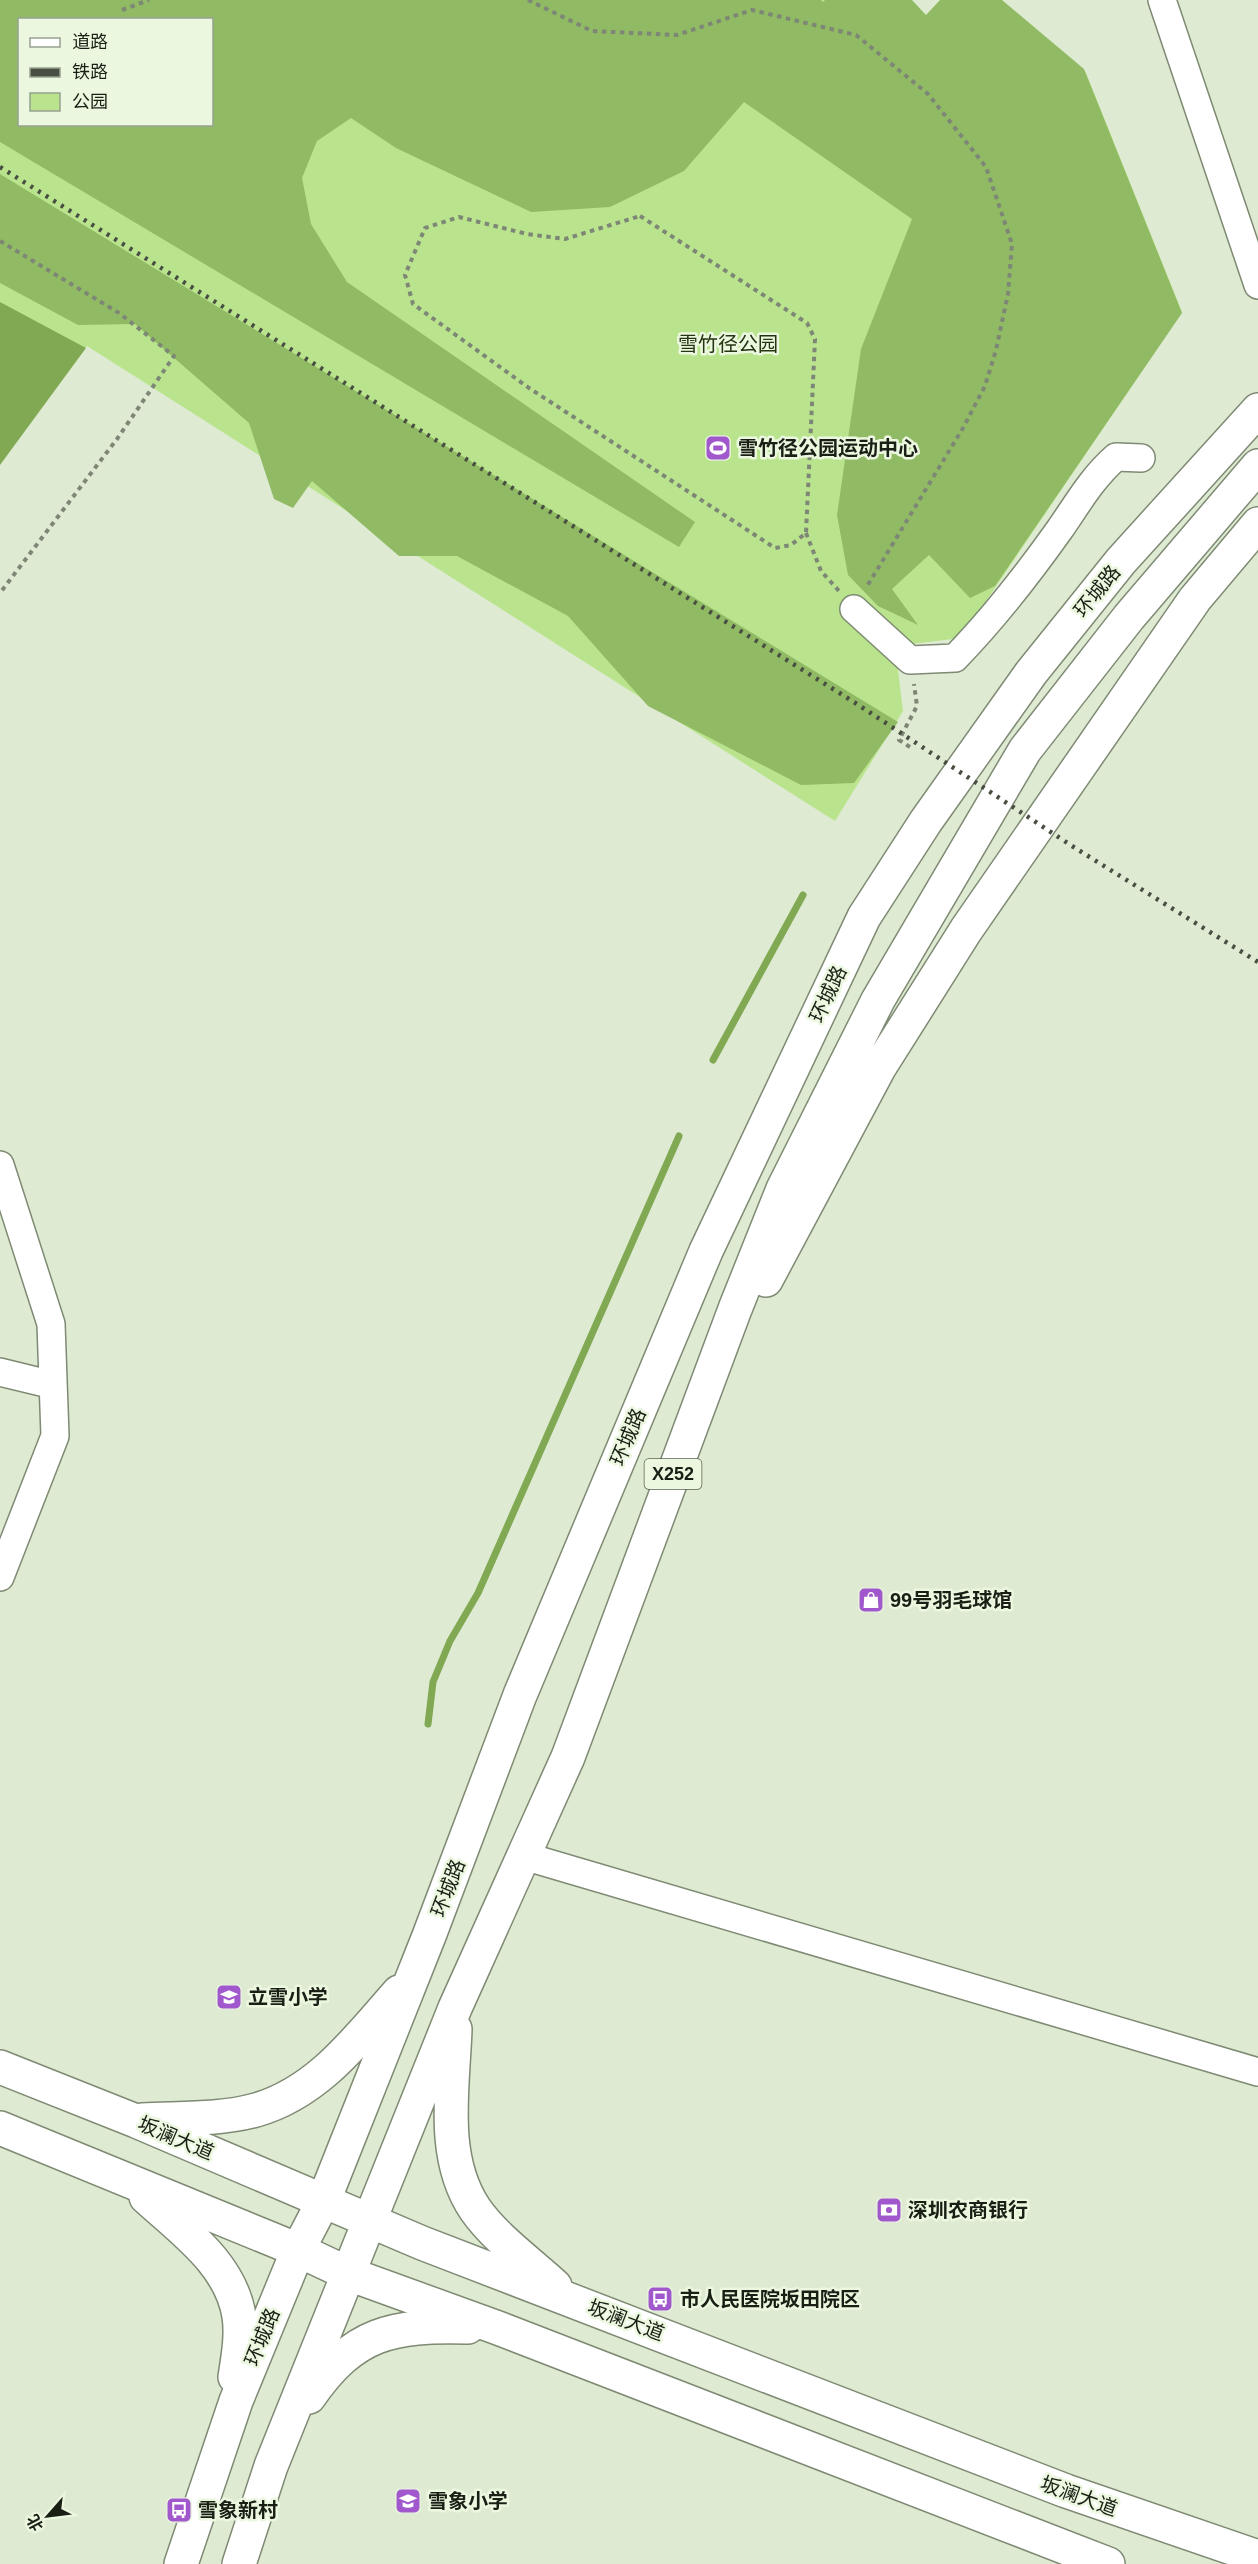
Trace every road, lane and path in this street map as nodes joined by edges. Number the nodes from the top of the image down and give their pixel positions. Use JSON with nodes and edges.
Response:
{"nodes":[{"id":1,"x":149,"y":0,"type":"edge"},
{"id":2,"x":528,"y":0,"type":"edge"},
{"id":3,"x":1162,"y":0,"type":"edge"},
{"id":4,"x":122,"y":10,"type":"dead end"},
{"id":5,"x":0,"y":241,"type":"edge"},
{"id":6,"x":1258,"y":285,"type":"edge"},
{"id":7,"x":1258,"y":410,"type":"edge"},
{"id":8,"x":1142,"y":458,"type":"dead end"},
{"id":9,"x":1258,"y":466,"type":"edge"},
{"id":10,"x":1258,"y":524,"type":"edge"},
{"id":11,"x":806,"y":533,"type":"junction"},
{"id":12,"x":0,"y":593,"type":"edge"},
{"id":13,"x":854,"y":609,"type":"junction"},
{"id":14,"x":917,"y":706,"type":"dead end"},
{"id":15,"x":910,"y":747,"type":"dead end"},
{"id":16,"x":0,"y":1165,"type":"edge"},
{"id":17,"x":0,"y":1372,"type":"edge"},
{"id":18,"x":53,"y":1385,"type":"junction"},
{"id":19,"x":691,"y":1426,"type":"junction"},
{"id":20,"x":0,"y":1577,"type":"edge"},
{"id":21,"x":524,"y":1856,"type":"junction"},
{"id":22,"x":414,"y":1975,"type":"junction"},
{"id":23,"x":455,"y":2008,"type":"junction"},
{"id":24,"x":0,"y":2067,"type":"edge"},
{"id":25,"x":1258,"y":2072,"type":"edge"},
{"id":26,"x":136,"y":2121,"type":"junction"},
{"id":27,"x":0,"y":2128,"type":"edge"},
{"id":28,"x":128,"y":2181,"type":"junction"},
{"id":29,"x":324,"y":2200,"type":"junction"},
{"id":30,"x":370,"y":2222,"type":"junction"},
{"id":31,"x":298,"y":2250,"type":"junction"},
{"id":32,"x":348,"y":2274,"type":"junction"},
{"id":33,"x":568,"y":2297,"type":"junction"},
{"id":34,"x":498,"y":2328,"type":"junction"},
{"id":35,"x":231,"y":2418,"type":"junction"},
{"id":36,"x":284,"y":2433,"type":"junction"},
{"id":37,"x":1258,"y":2557,"type":"edge"},
{"id":38,"x":181,"y":2564,"type":"edge"},
{"id":39,"x":239,"y":2564,"type":"edge"},
{"id":40,"x":1108,"y":2564,"type":"edge"}],
"edges":[{"from":1,"to":4,"type":"path"},
{"from":2,"to":13,"type":"path"},
{"from":3,"to":6,"type":"street"},
{"from":5,"to":12,"type":"path"},
{"from":7,"to":22,"type":"main road","name":"环城路","number":"X252"},
{"from":8,"to":13,"type":"street"},
{"from":9,"to":19,"type":"main road","name":"环城路","number":"X252"},
{"from":10,"to":19,"type":"main road"},
{"from":11,"to":11,"type":"path"},
{"from":11,"to":13,"type":"path"},
{"from":14,"to":15,"type":"path"},
{"from":16,"to":18,"type":"street"},
{"from":17,"to":18,"type":"street"},
{"from":18,"to":20,"type":"street"},
{"from":19,"to":21,"type":"main road","name":"环城路","number":"X252"},
{"from":21,"to":23,"type":"main road","name":"环城路","number":"X252"},
{"from":21,"to":25,"type":"street"},
{"from":22,"to":26,"type":"main road"},
{"from":22,"to":29,"type":"main road","name":"环城路","number":"X252"},
{"from":23,"to":30,"type":"main road","name":"环城路","number":"X252"},
{"from":23,"to":33,"type":"main road"},
{"from":24,"to":26,"type":"main road","name":"坂澜大道"},
{"from":26,"to":29,"type":"main road","name":"坂澜大道"},
{"from":27,"to":28,"type":"main road"},
{"from":28,"to":31,"type":"main road"},
{"from":28,"to":35,"type":"main road"},
{"from":29,"to":30,"type":"main road","name":"坂澜大道"},
{"from":29,"to":31,"type":"main road","name":"环城路","number":"X252"},
{"from":30,"to":32,"type":"main road","name":"环城路","number":"X252"},
{"from":30,"to":33,"type":"main road","name":"坂澜大道"},
{"from":31,"to":32,"type":"main road"},
{"from":31,"to":35,"type":"main road","name":"环城路","number":"X252"},
{"from":32,"to":34,"type":"main road"},
{"from":32,"to":36,"type":"main road","name":"环城路","number":"X252"},
{"from":33,"to":37,"type":"main road","name":"坂澜大道"},
{"from":34,"to":36,"type":"main road"},
{"from":34,"to":40,"type":"main road"},
{"from":35,"to":38,"type":"main road","name":"环城路","number":"X252"},
{"from":36,"to":39,"type":"main road","name":"环城路","number":"X252"}]}
